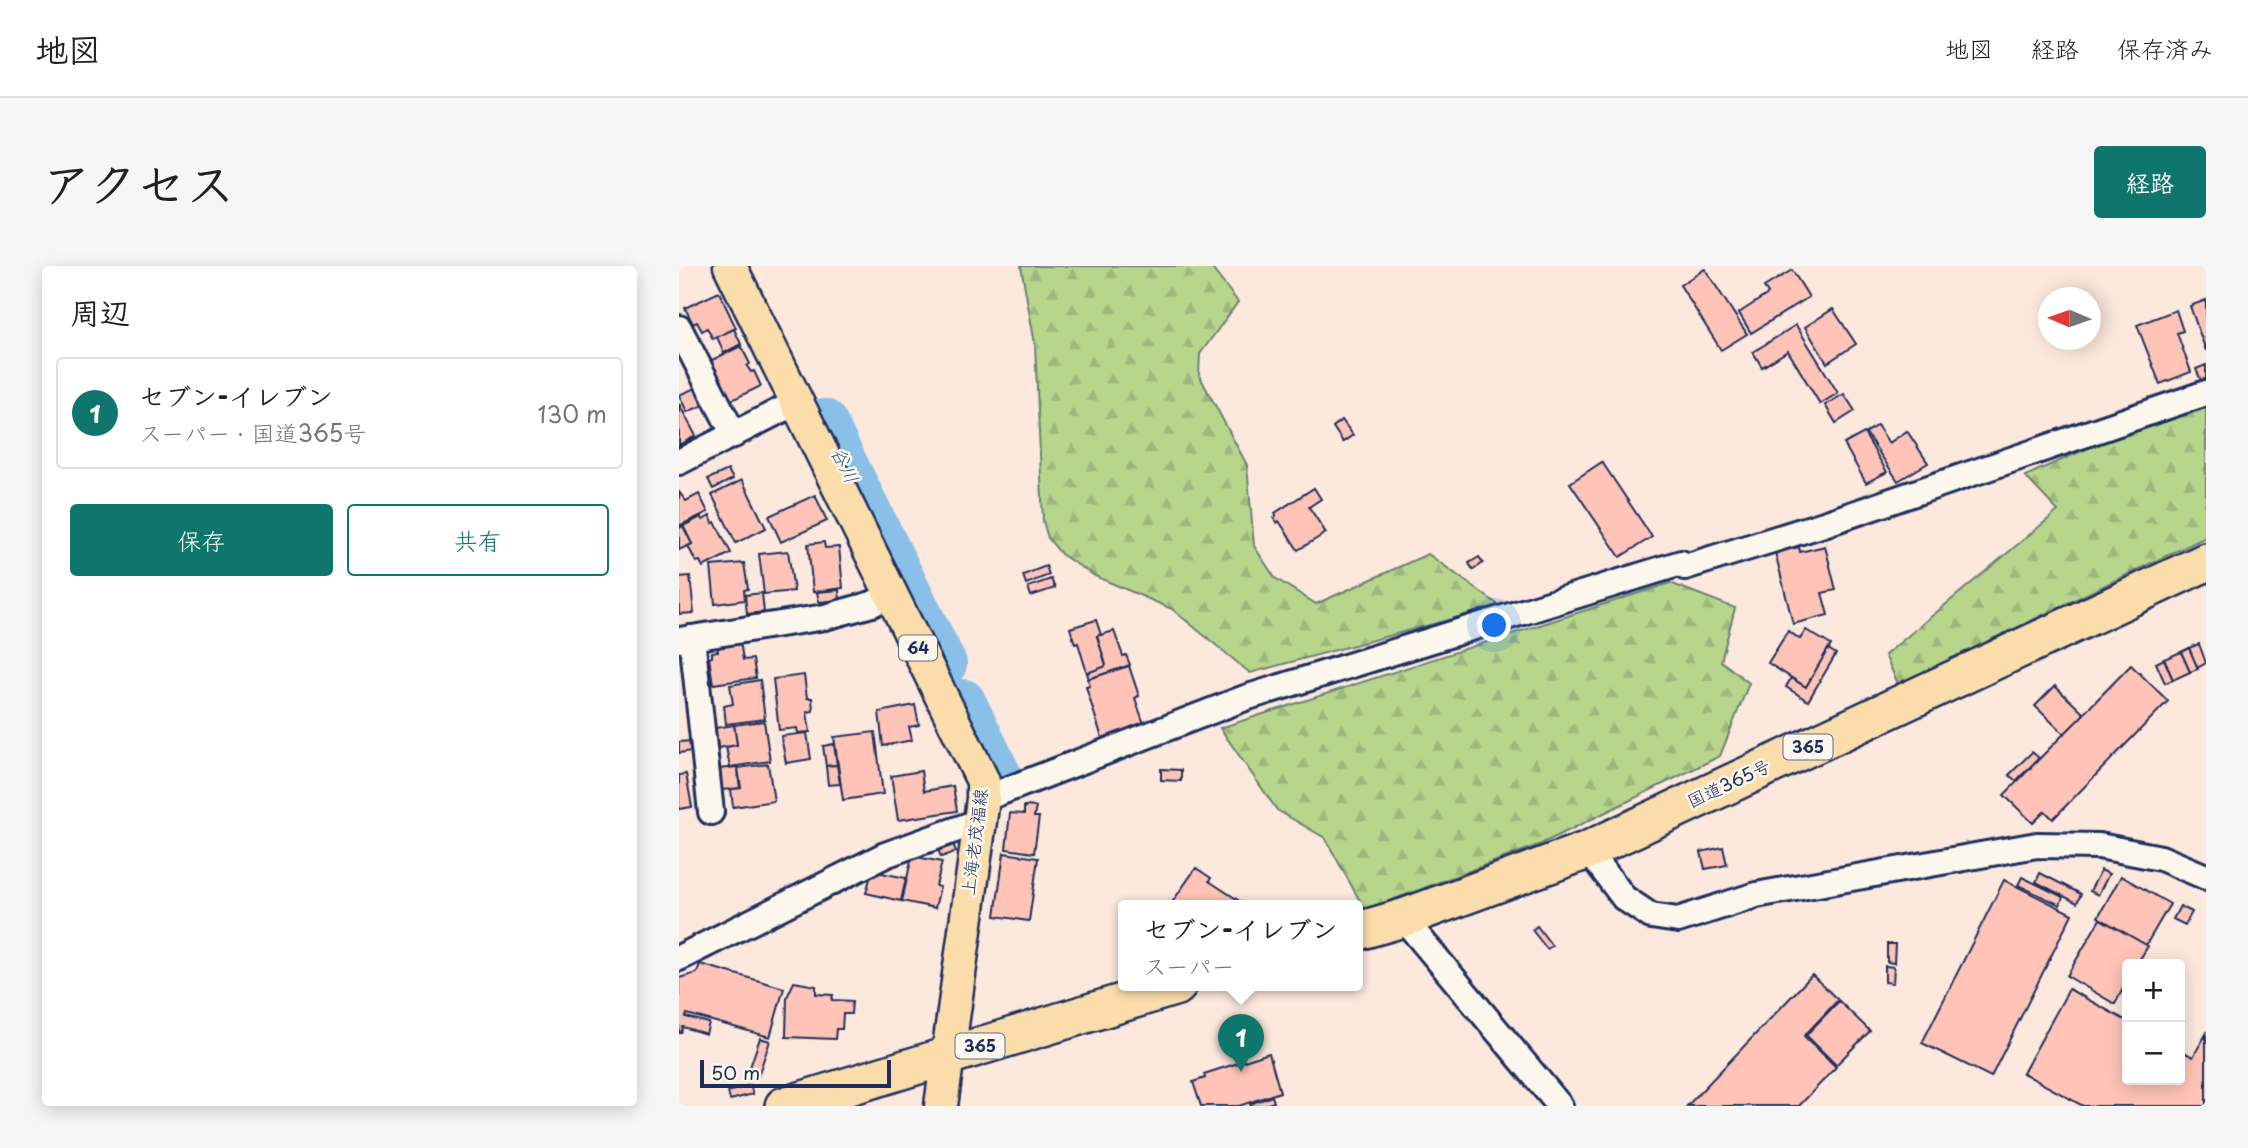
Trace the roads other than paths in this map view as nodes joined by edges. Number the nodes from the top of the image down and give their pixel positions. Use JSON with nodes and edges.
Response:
{"nodes":[{"id":1,"x":730,"y":266,"type":"edge"},
{"id":2,"x":679,"y":328,"type":"edge"},
{"id":3,"x":2206,"y":393,"type":"edge"},
{"id":4,"x":797,"y":402,"type":"junction"},
{"id":5,"x":734,"y":435,"type":"junction"},
{"id":6,"x":679,"y":461,"type":"edge"},
{"id":7,"x":2206,"y":562,"type":"edge"},
{"id":8,"x":893,"y":594,"type":"junction"},
{"id":9,"x":686,"y":639,"type":"edge"},
{"id":10,"x":981,"y":810,"type":"junction"},
{"id":11,"x":712,"y":812,"type":"dead end"},
{"id":12,"x":1588,"y":850,"type":"junction"},
{"id":13,"x":2206,"y":877,"type":"edge"},
{"id":14,"x":1403,"y":918,"type":"junction"},
{"id":15,"x":1363,"y":930,"type":"edge"},
{"id":16,"x":679,"y":958,"type":"edge"},
{"id":17,"x":1161,"y":991,"type":"edge"},
{"id":18,"x":947,"y":1056,"type":"junction"},
{"id":19,"x":784,"y":1106,"type":"edge"},
{"id":20,"x":941,"y":1106,"type":"edge"},
{"id":21,"x":1560,"y":1106,"type":"edge"}],
"edges":[{"from":1,"to":4,"type":"main road","name":"上海老茂福線","number":"64"},
{"from":2,"to":5,"type":"street"},
{"from":3,"to":10,"type":"street"},
{"from":4,"to":5,"type":"street"},
{"from":4,"to":8,"type":"main road","name":"上海老茂福線","number":"64"},
{"from":5,"to":6,"type":"street"},
{"from":7,"to":12,"type":"highway","name":"国道365号","number":"365"},
{"from":8,"to":9,"type":"street"},
{"from":8,"to":10,"type":"main road","name":"上海老茂福線","number":"64"},
{"from":9,"to":11,"type":"street"},
{"from":10,"to":16,"type":"street"},
{"from":10,"to":18,"type":"main road","name":"上海老茂福線","number":"64"},
{"from":12,"to":13,"type":"street"},
{"from":12,"to":14,"type":"highway","name":"国道365号","number":"365"},
{"from":14,"to":15,"type":"highway","name":"国道365号","number":"365"},
{"from":14,"to":21,"type":"street"},
{"from":17,"to":18,"type":"highway","number":"365"},
{"from":18,"to":19,"type":"highway","number":"365"},
{"from":18,"to":20,"type":"main road","name":"上海老茂福線"}]}
